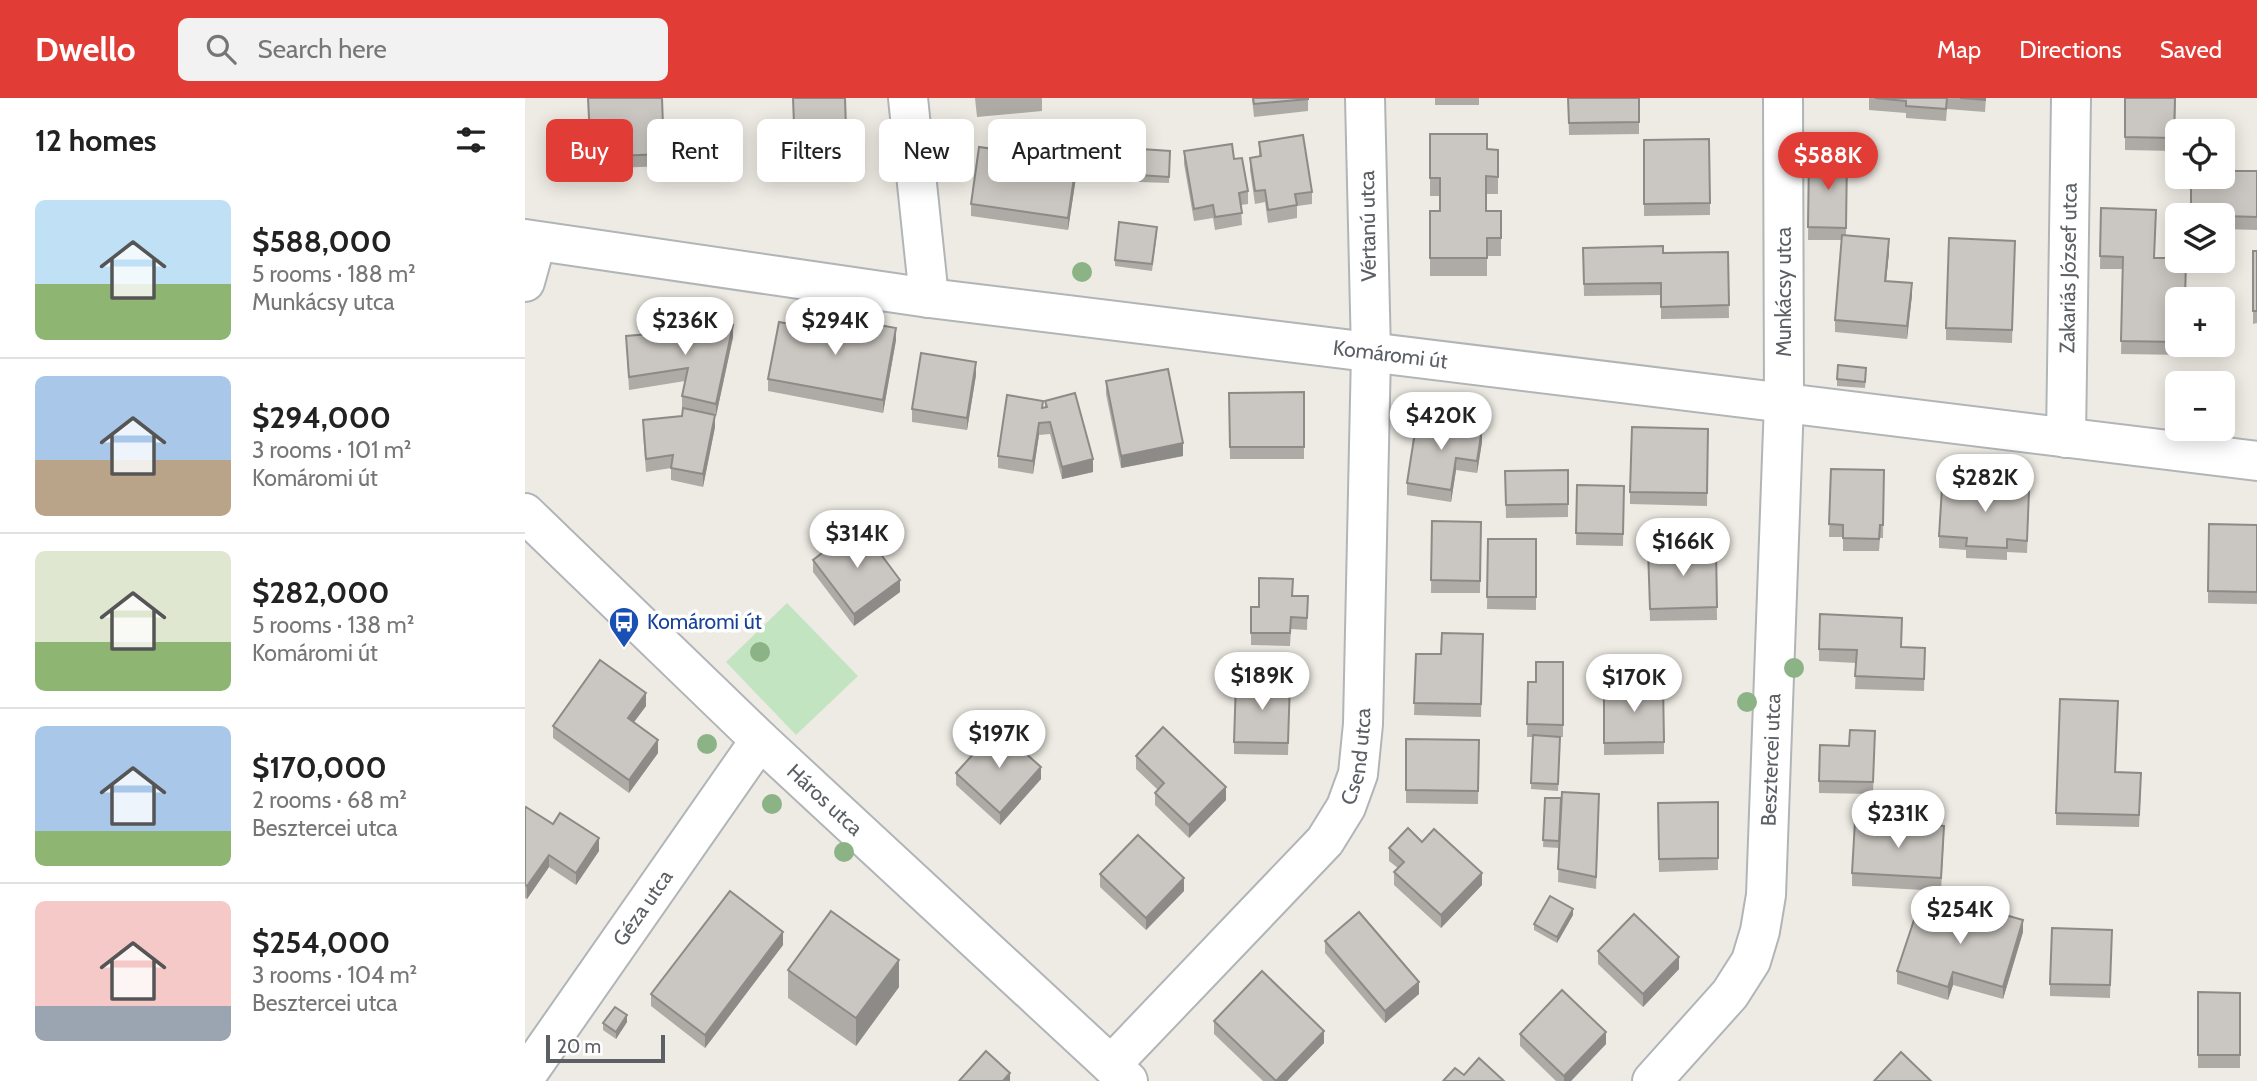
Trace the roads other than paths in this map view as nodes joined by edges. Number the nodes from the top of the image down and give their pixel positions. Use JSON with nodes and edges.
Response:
{"nodes":[{"id":1,"x":908,"y":98,"type":"edge"},
{"id":2,"x":1365,"y":98,"type":"edge"},
{"id":3,"x":1783,"y":98,"type":"edge"},
{"id":4,"x":2071,"y":98,"type":"edge"},
{"id":5,"x":530,"y":240,"type":"edge"},
{"id":6,"x":525,"y":282,"type":"edge"},
{"id":7,"x":929,"y":298,"type":"junction"},
{"id":8,"x":1371,"y":353,"type":"junction"},
{"id":9,"x":1784,"y":402,"type":"junction"},
{"id":10,"x":2066,"y":438,"type":"junction"},
{"id":11,"x":2257,"y":461,"type":"edge"},
{"id":12,"x":525,"y":513,"type":"edge"},
{"id":13,"x":760,"y":740,"type":"junction"},
{"id":14,"x":1120,"y":1073,"type":"edge"},
{"id":15,"x":525,"y":1077,"type":"edge"},
{"id":16,"x":1653,"y":1081,"type":"edge"}],
"edges":[{"from":1,"to":7,"type":"street"},
{"from":2,"to":8,"type":"street","name":"Vértanú utca"},
{"from":3,"to":9,"type":"street","name":"Munkácsy utca"},
{"from":4,"to":10,"type":"street","name":"Zakariás József utca"},
{"from":5,"to":6,"type":"street"},
{"from":5,"to":7,"type":"street","name":"Komáromi út"},
{"from":7,"to":8,"type":"street","name":"Komáromi út"},
{"from":8,"to":9,"type":"street","name":"Komáromi út"},
{"from":8,"to":14,"type":"street","name":"Csend utca"},
{"from":9,"to":10,"type":"street","name":"Komáromi út"},
{"from":9,"to":16,"type":"street","name":"Besztercei utca"},
{"from":10,"to":11,"type":"street","name":"Komáromi út"},
{"from":12,"to":13,"type":"street","name":"Háros utca"},
{"from":13,"to":14,"type":"street","name":"Háros utca"},
{"from":13,"to":15,"type":"street","name":"Géza utca"}]}
